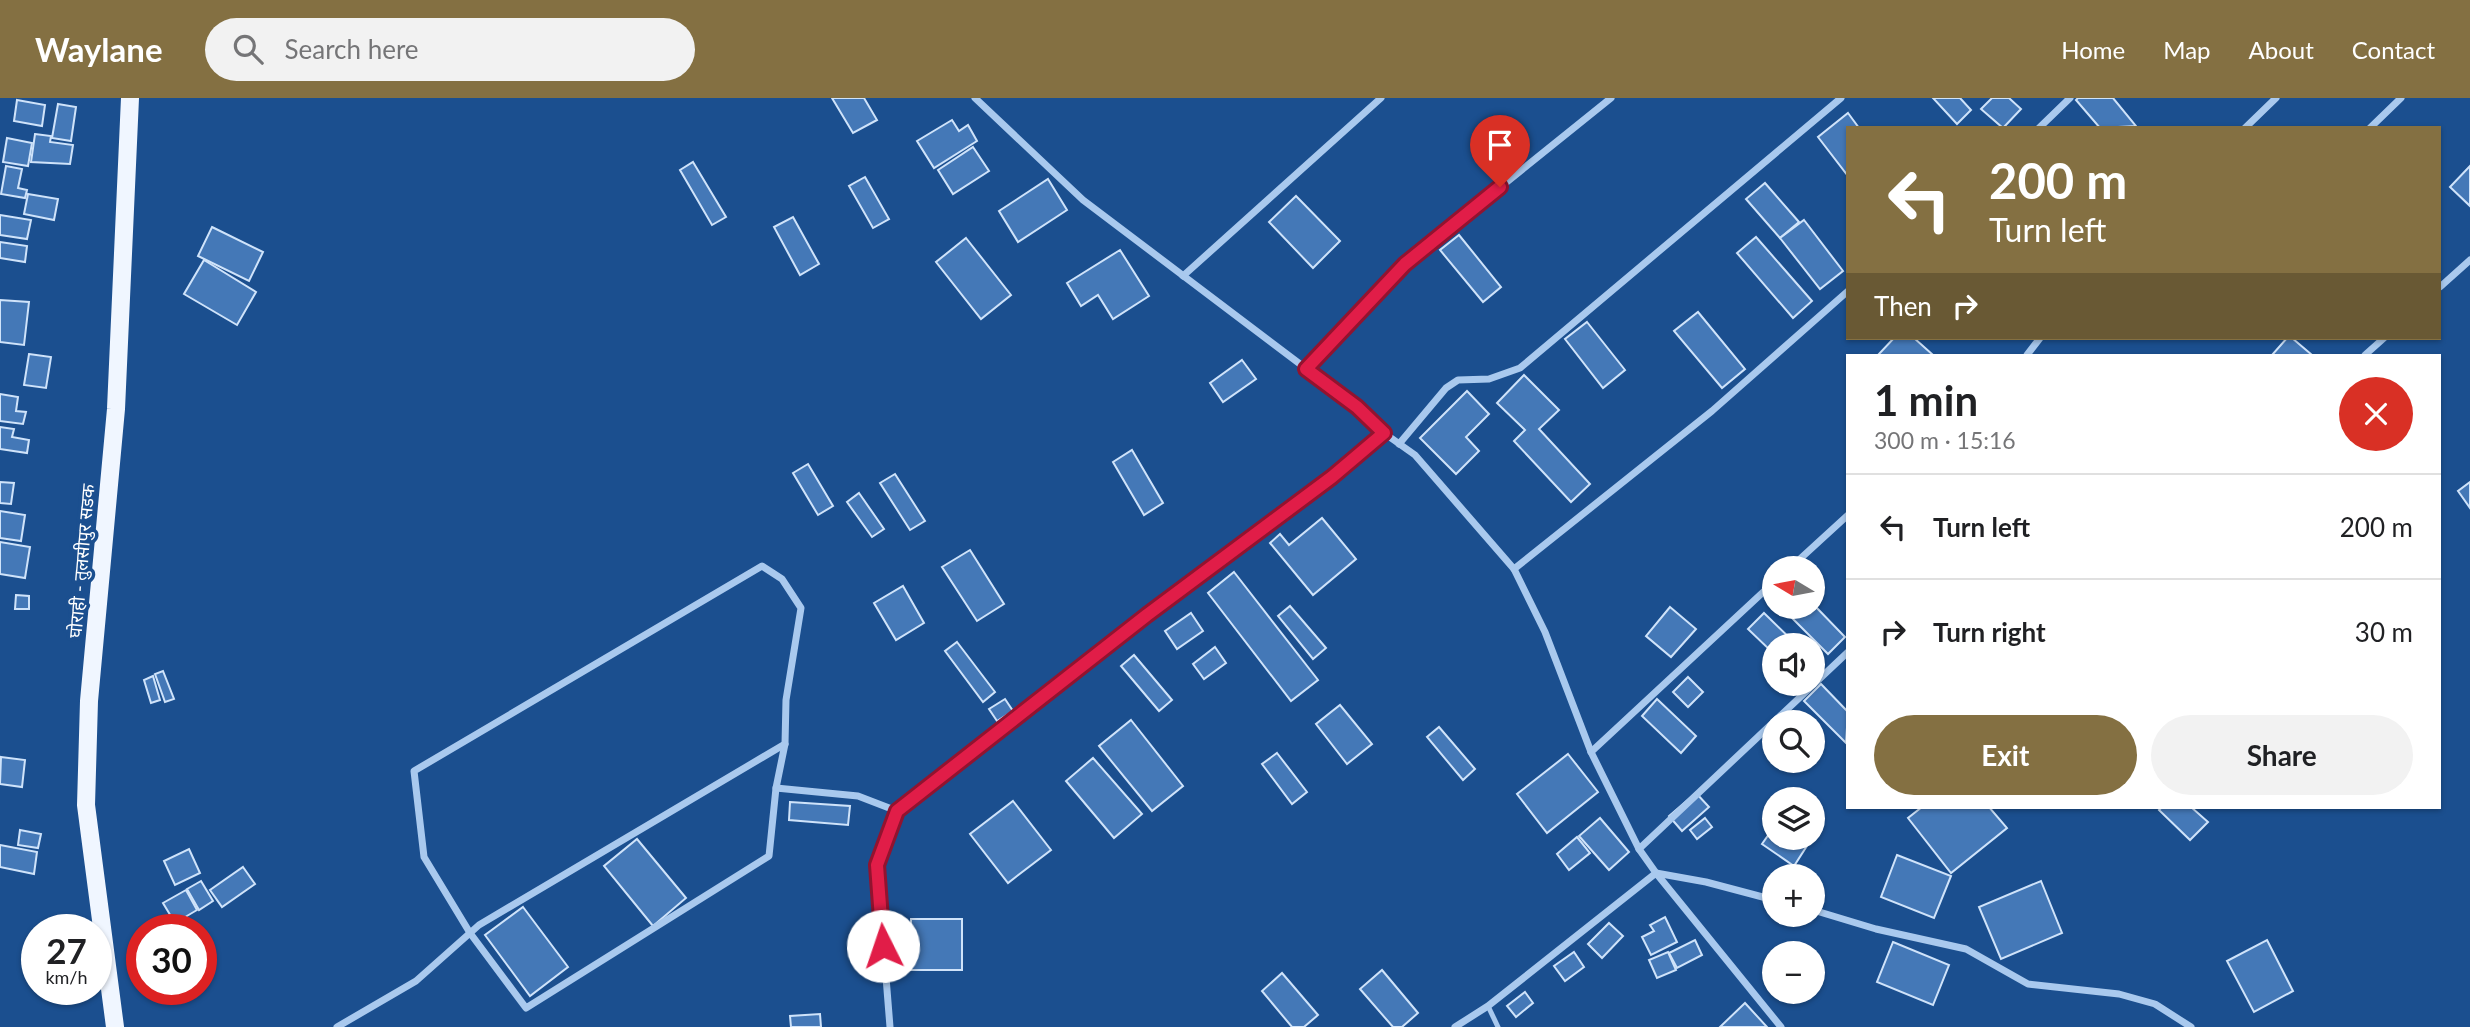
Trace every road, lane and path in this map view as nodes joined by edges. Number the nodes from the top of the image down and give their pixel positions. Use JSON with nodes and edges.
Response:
{"nodes":[{"id":1,"x":130,"y":98,"type":"edge"},
{"id":2,"x":975,"y":98,"type":"edge"},
{"id":3,"x":1381,"y":98,"type":"edge"},
{"id":4,"x":1611,"y":98,"type":"edge"},
{"id":5,"x":1841,"y":98,"type":"edge"},
{"id":6,"x":2070,"y":98,"type":"edge"},
{"id":7,"x":2276,"y":98,"type":"edge"},
{"id":8,"x":2401,"y":98,"type":"edge"},
{"id":9,"x":2041,"y":126,"type":"edge"},
{"id":10,"x":2247,"y":126,"type":"edge"},
{"id":11,"x":2372,"y":126,"type":"edge"},
{"id":12,"x":2470,"y":260,"type":"edge"},
{"id":13,"x":1183,"y":276,"type":"junction"},
{"id":14,"x":2441,"y":287,"type":"edge"},
{"id":15,"x":1846,"y":293,"type":"edge"},
{"id":16,"x":2038,"y":340,"type":"edge"},
{"id":17,"x":2382,"y":340,"type":"edge"},
{"id":18,"x":2028,"y":354,"type":"edge"},
{"id":19,"x":2366,"y":354,"type":"edge"},
{"id":20,"x":1306,"y":369,"type":"junction"},
{"id":21,"x":1384,"y":433,"type":"junction"},
{"id":22,"x":1399,"y":444,"type":"junction"},
{"id":23,"x":1846,"y":517,"type":"edge"},
{"id":24,"x":1803,"y":556,"type":"edge"},
{"id":25,"x":1514,"y":569,"type":"junction"},
{"id":26,"x":1762,"y":593,"type":"edge"},
{"id":27,"x":1846,"y":654,"type":"edge"},
{"id":28,"x":785,"y":744,"type":"junction"},
{"id":29,"x":1591,"y":752,"type":"junction"},
{"id":30,"x":776,"y":788,"type":"junction"},
{"id":31,"x":897,"y":811,"type":"junction"},
{"id":32,"x":1639,"y":849,"type":"junction"},
{"id":33,"x":1657,"y":873,"type":"junction"},
{"id":34,"x":1762,"y":897,"type":"edge"},
{"id":35,"x":1825,"y":914,"type":"edge"},
{"id":36,"x":470,"y":933,"type":"junction"},
{"id":37,"x":1488,"y":1006,"type":"junction"},
{"id":38,"x":116,"y":1027,"type":"edge"},
{"id":39,"x":337,"y":1027,"type":"edge"},
{"id":40,"x":890,"y":1027,"type":"edge"},
{"id":41,"x":1455,"y":1027,"type":"edge"},
{"id":42,"x":1498,"y":1027,"type":"edge"},
{"id":43,"x":1781,"y":1027,"type":"edge"},
{"id":44,"x":2191,"y":1027,"type":"edge"}],
"edges":[{"from":1,"to":38,"type":"main road","name":"घोराही - तुलसीपुर सडक"},
{"from":2,"to":13,"type":"street"},
{"from":3,"to":13,"type":"street"},
{"from":4,"to":20,"type":"street"},
{"from":5,"to":22,"type":"street"},
{"from":6,"to":9,"type":"street"},
{"from":7,"to":10,"type":"street"},
{"from":8,"to":11,"type":"street"},
{"from":12,"to":14,"type":"street"},
{"from":13,"to":20,"type":"street"},
{"from":15,"to":25,"type":"street"},
{"from":16,"to":18,"type":"street"},
{"from":17,"to":19,"type":"street"},
{"from":20,"to":21,"type":"street"},
{"from":21,"to":22,"type":"street"},
{"from":21,"to":31,"type":"street"},
{"from":22,"to":25,"type":"street"},
{"from":23,"to":24,"type":"street"},
{"from":25,"to":29,"type":"street"},
{"from":26,"to":29,"type":"street"},
{"from":27,"to":32,"type":"street"},
{"from":28,"to":30,"type":"street"},
{"from":28,"to":36,"type":"street"},
{"from":28,"to":36,"type":"street"},
{"from":29,"to":32,"type":"street"},
{"from":30,"to":31,"type":"street"},
{"from":30,"to":36,"type":"street"},
{"from":31,"to":40,"type":"street"},
{"from":32,"to":33,"type":"street"},
{"from":33,"to":34,"type":"street"},
{"from":33,"to":37,"type":"street"},
{"from":33,"to":43,"type":"street"},
{"from":35,"to":44,"type":"street"},
{"from":36,"to":39,"type":"street"},
{"from":37,"to":41,"type":"street"},
{"from":37,"to":42,"type":"lane"}]}
